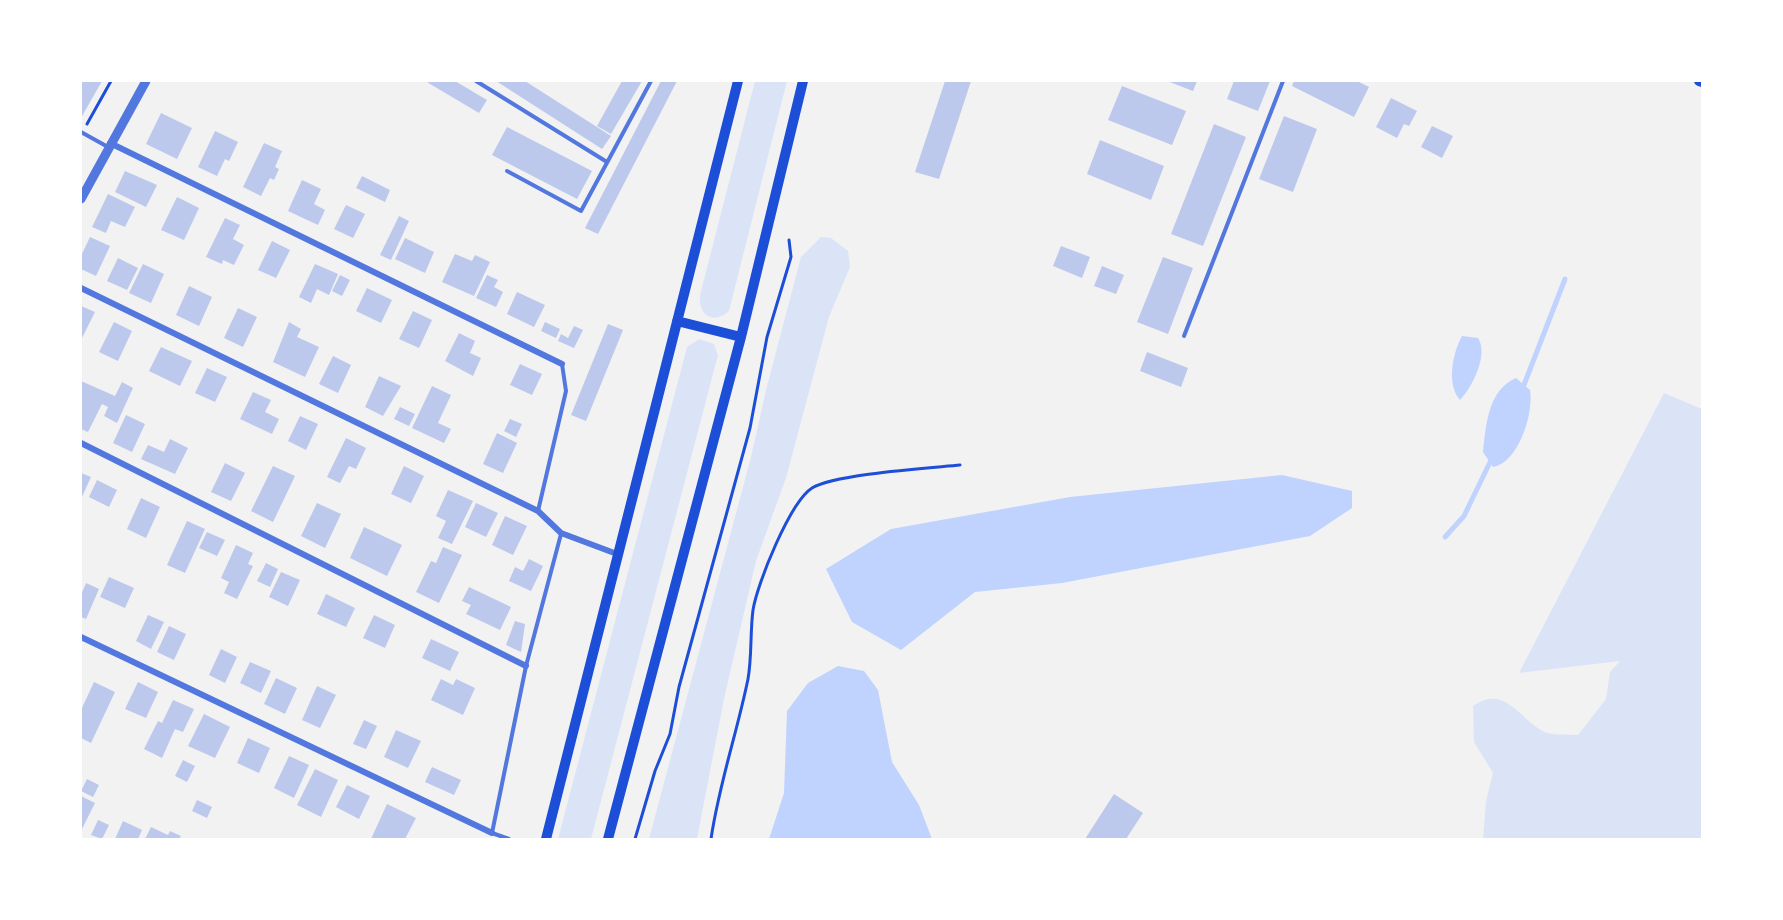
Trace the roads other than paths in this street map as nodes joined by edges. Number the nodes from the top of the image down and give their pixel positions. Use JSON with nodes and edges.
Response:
{"nodes":[{"id":1,"x":146,"y":81,"type":"edge"},
{"id":2,"x":476,"y":81,"type":"edge"},
{"id":3,"x":651,"y":81,"type":"edge"},
{"id":4,"x":738,"y":81,"type":"edge"},
{"id":5,"x":803,"y":81,"type":"edge"},
{"id":6,"x":1283,"y":81,"type":"edge"},
{"id":7,"x":81,"y":132,"type":"edge"},
{"id":8,"x":109,"y":145,"type":"junction"},
{"id":9,"x":607,"y":162,"type":"junction"},
{"id":10,"x":507,"y":171,"type":"dead end"},
{"id":11,"x":81,"y":199,"type":"edge"},
{"id":12,"x":81,"y":288,"type":"edge"},
{"id":13,"x":677,"y":321,"type":"junction"},
{"id":14,"x":1184,"y":336,"type":"dead end"},
{"id":15,"x":741,"y":337,"type":"junction"},
{"id":16,"x":562,"y":364,"type":"joint"},
{"id":17,"x":81,"y":443,"type":"edge"},
{"id":18,"x":538,"y":511,"type":"junction"},
{"id":19,"x":561,"y":534,"type":"junction"},
{"id":20,"x":617,"y":554,"type":"junction"},
{"id":21,"x":81,"y":637,"type":"edge"},
{"id":22,"x":526,"y":666,"type":"junction"},
{"id":23,"x":492,"y":833,"type":"junction"},
{"id":24,"x":510,"y":839,"type":"edge"},
{"id":25,"x":546,"y":839,"type":"edge"},
{"id":26,"x":608,"y":839,"type":"edge"}],
"edges":[{"from":1,"to":8,"type":"street"},
{"from":2,"to":9,"type":"lane"},
{"from":3,"to":9,"type":"lane"},
{"from":4,"to":13,"type":"main road"},
{"from":5,"to":15,"type":"main road"},
{"from":6,"to":14,"type":"lane"},
{"from":7,"to":8,"type":"lane"},
{"from":8,"to":11,"type":"street"},
{"from":8,"to":16,"type":"street"},
{"from":9,"to":10,"type":"lane"},
{"from":12,"to":18,"type":"street"},
{"from":13,"to":15,"type":"main road"},
{"from":13,"to":20,"type":"main road"},
{"from":15,"to":26,"type":"main road"},
{"from":16,"to":18,"type":"lane"},
{"from":17,"to":22,"type":"street"},
{"from":18,"to":19,"type":"street"},
{"from":19,"to":20,"type":"street"},
{"from":19,"to":22,"type":"lane"},
{"from":20,"to":25,"type":"main road"},
{"from":21,"to":23,"type":"street"},
{"from":22,"to":23,"type":"lane"},
{"from":23,"to":24,"type":"lane"}]}
